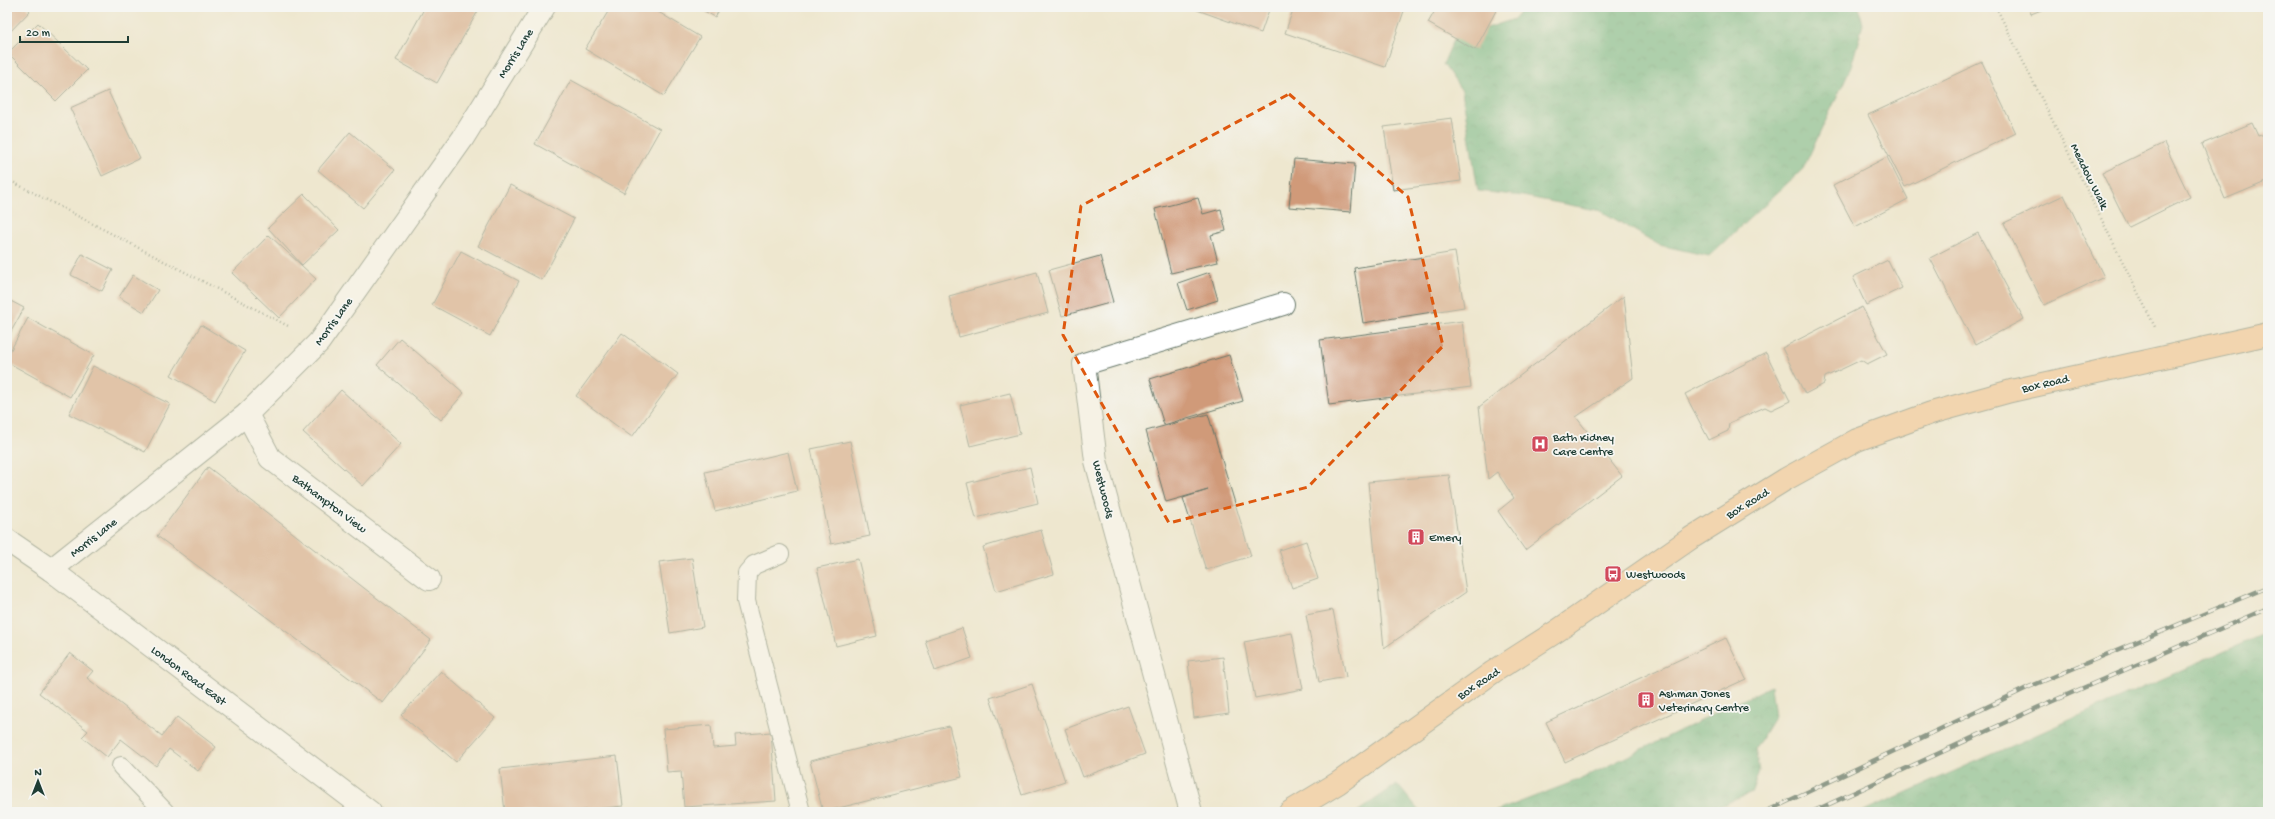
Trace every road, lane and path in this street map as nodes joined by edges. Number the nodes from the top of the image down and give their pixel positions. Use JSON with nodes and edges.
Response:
{"nodes":[{"id":1,"x":544,"y":7,"type":"edge"},
{"id":2,"x":1996,"y":7,"type":"edge"},
{"id":3,"x":7,"y":179,"type":"edge"},
{"id":4,"x":1283,"y":304,"type":"dead end"},
{"id":5,"x":295,"y":330,"type":"dead end"},
{"id":6,"x":2268,"y":334,"type":"edge"},
{"id":7,"x":2166,"y":355,"type":"junction"},
{"id":8,"x":247,"y":414,"type":"junction"},
{"id":9,"x":7,"y":540,"type":"edge"},
{"id":10,"x":780,"y":554,"type":"dead end"},
{"id":11,"x":51,"y":570,"type":"junction"},
{"id":12,"x":428,"y":579,"type":"dead end"},
{"id":13,"x":121,"y":766,"type":"dead end"},
{"id":14,"x":165,"y":812,"type":"edge"},
{"id":15,"x":370,"y":812,"type":"edge"},
{"id":16,"x":801,"y":812,"type":"edge"},
{"id":17,"x":1191,"y":812,"type":"edge"},
{"id":18,"x":1290,"y":812,"type":"edge"}],
"edges":[{"from":1,"to":8,"type":"street","name":"Morris Lane"},
{"from":2,"to":7,"type":"path","name":"Meadow Walk"},
{"from":3,"to":5,"type":"path"},
{"from":4,"to":17,"type":"street","name":"Westwoods"},
{"from":6,"to":7,"type":"highway","name":"Box Road"},
{"from":7,"to":18,"type":"highway","name":"Box Road"},
{"from":8,"to":11,"type":"street","name":"Morris Lane"},
{"from":8,"to":12,"type":"street","name":"Bathampton View"},
{"from":9,"to":11,"type":"street","name":"London Road East"},
{"from":10,"to":16,"type":"lane"},
{"from":11,"to":15,"type":"street","name":"London Road East"},
{"from":13,"to":14,"type":"lane"}]}
